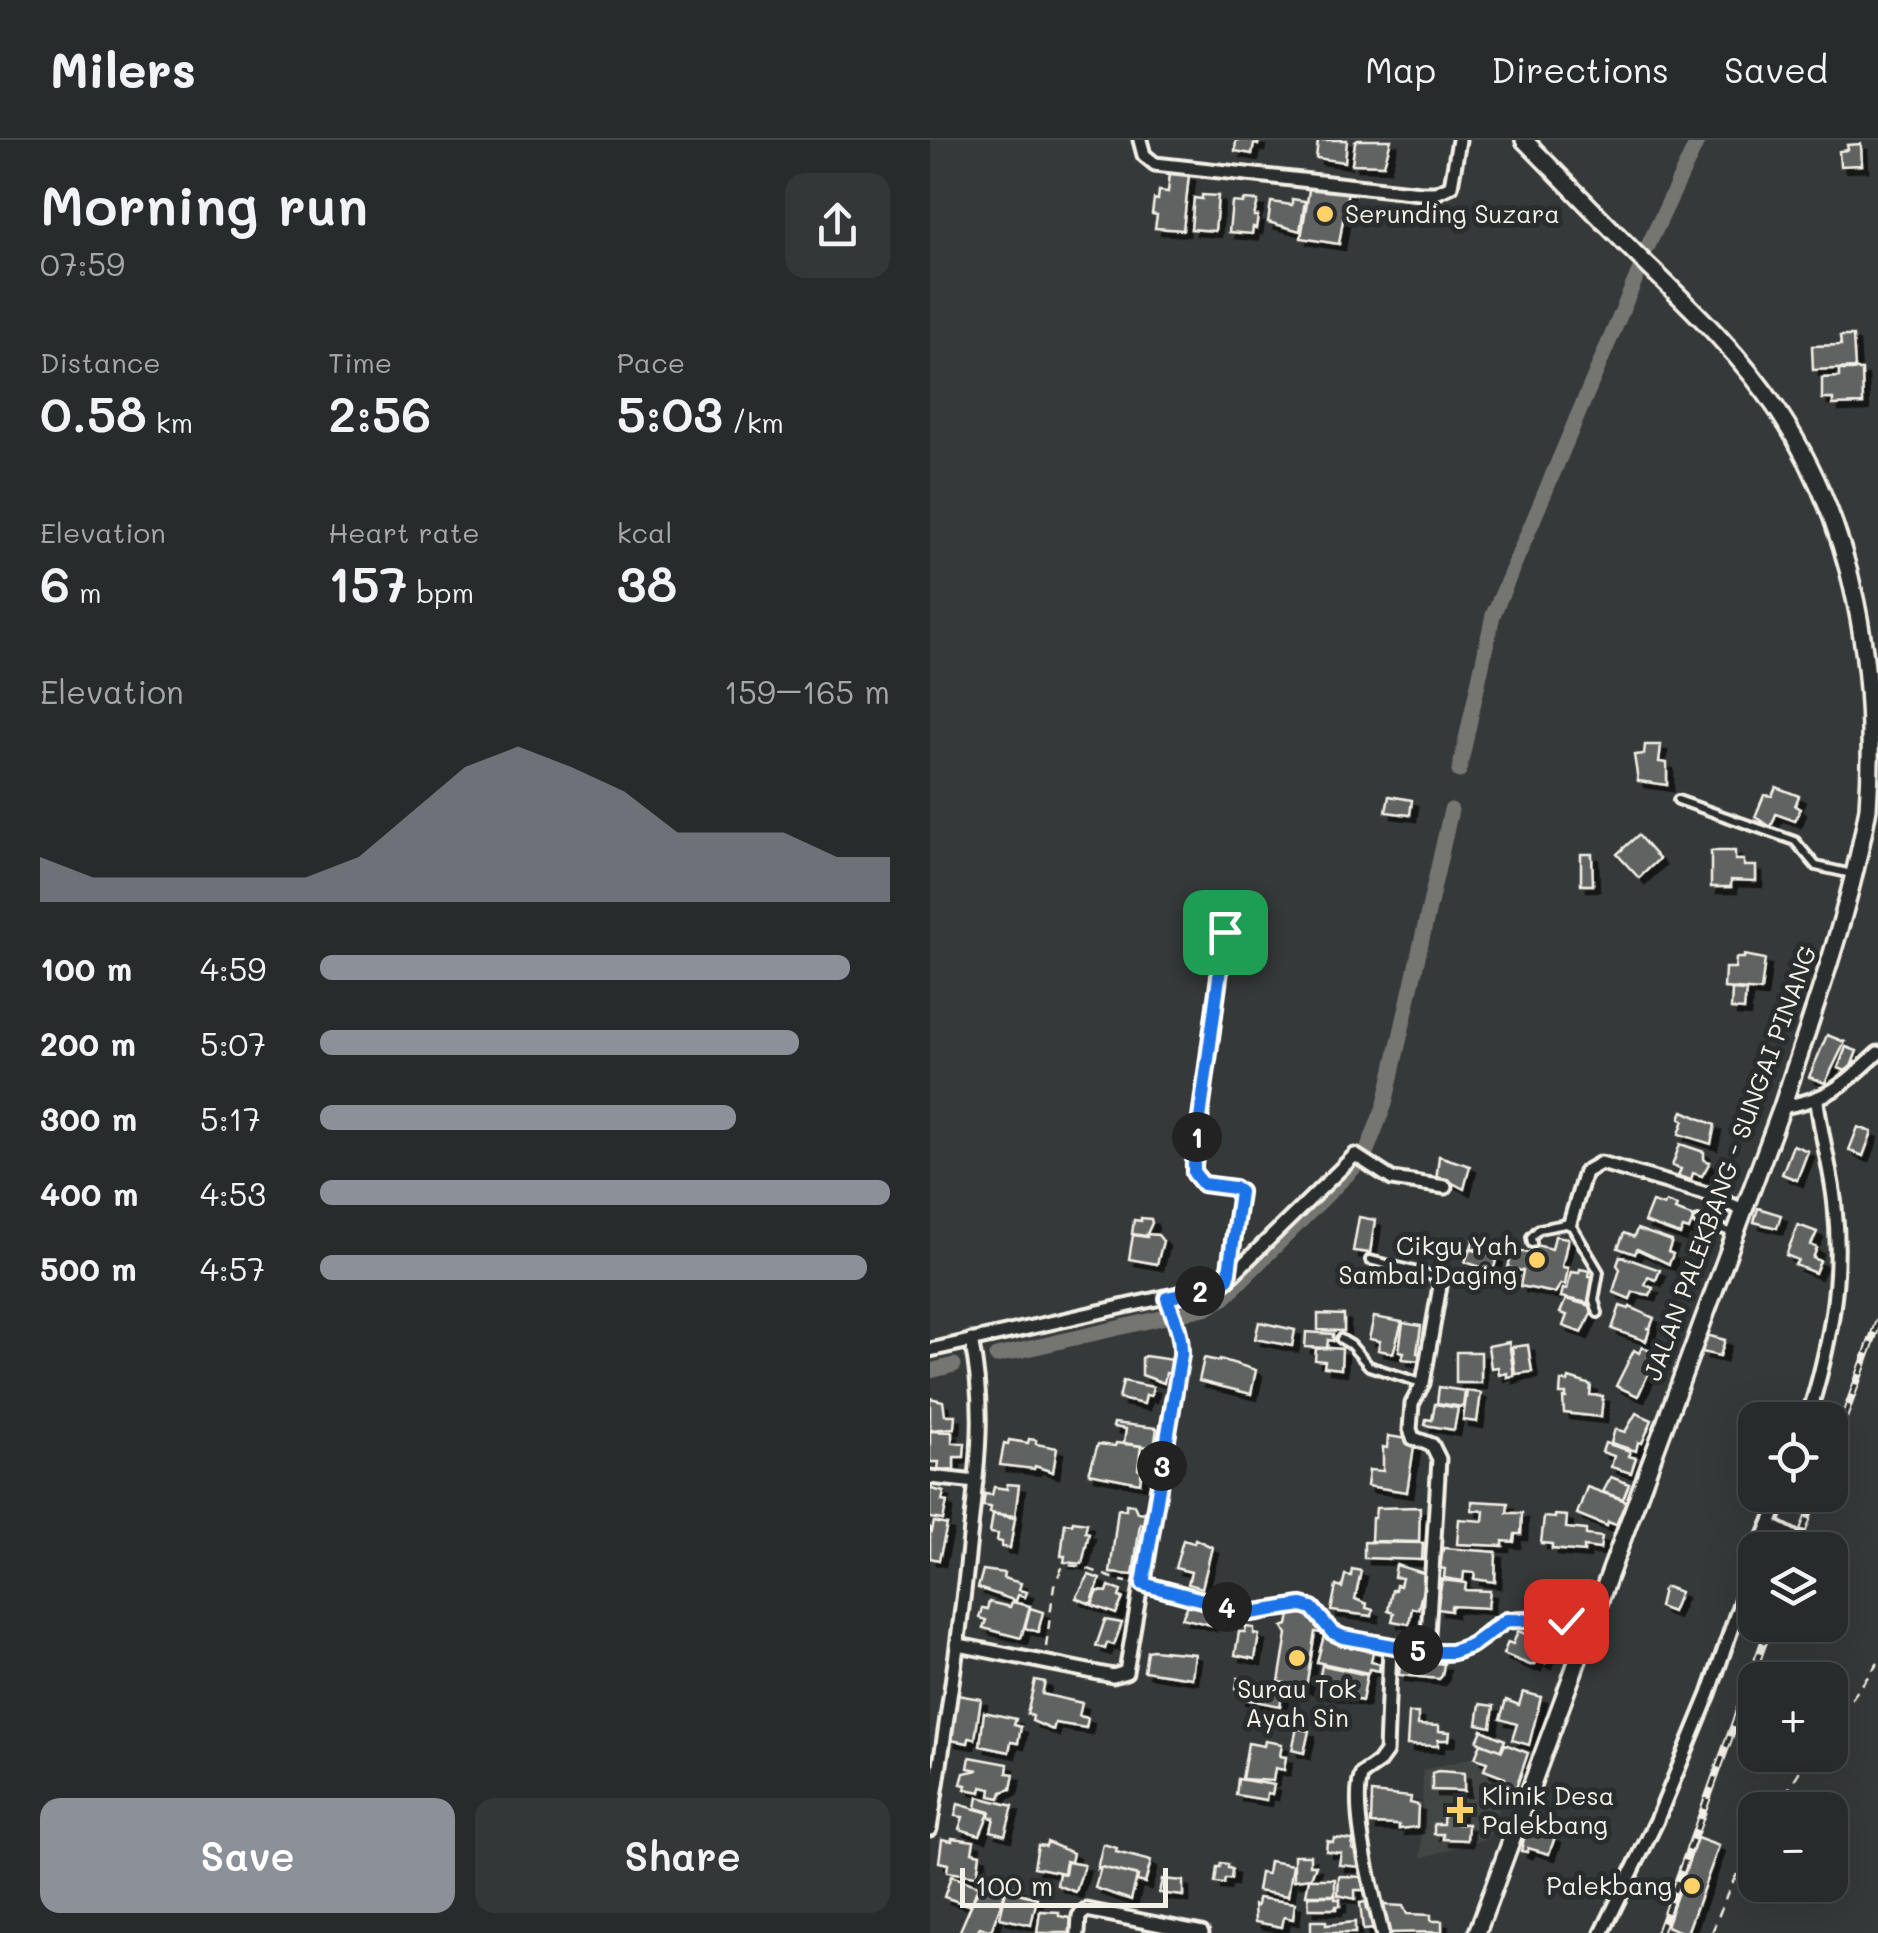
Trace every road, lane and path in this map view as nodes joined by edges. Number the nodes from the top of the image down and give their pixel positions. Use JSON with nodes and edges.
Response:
{"nodes":[{"id":1,"x":1140,"y":140,"type":"edge"},
{"id":2,"x":1459,"y":140,"type":"edge"},
{"id":3,"x":1524,"y":140,"type":"edge"},
{"id":4,"x":1678,"y":800,"type":"dead end"},
{"id":5,"x":1854,"y":875,"type":"junction"},
{"id":6,"x":1225,"y":932,"type":"dead end"},
{"id":7,"x":1878,"y":1053,"type":"edge"},
{"id":8,"x":1817,"y":1101,"type":"junction"},
{"id":9,"x":1782,"y":1107,"type":"junction"},
{"id":10,"x":1446,"y":1187,"type":"dead end"},
{"id":11,"x":1743,"y":1210,"type":"junction"},
{"id":12,"x":1698,"y":1221,"type":"dead end"},
{"id":13,"x":1570,"y":1223,"type":"junction"},
{"id":14,"x":1734,"y":1233,"type":"junction"},
{"id":15,"x":1532,"y":1243,"type":"dead end"},
{"id":16,"x":1370,"y":1260,"type":"dead end"},
{"id":17,"x":1228,"y":1279,"type":"junction"},
{"id":18,"x":1440,"y":1286,"type":"joint"},
{"id":19,"x":1168,"y":1302,"type":"junction"},
{"id":20,"x":1598,"y":1313,"type":"dead end"},
{"id":21,"x":1340,"y":1339,"type":"dead end"},
{"id":22,"x":972,"y":1346,"type":"junction"},
{"id":23,"x":930,"y":1350,"type":"edge"},
{"id":24,"x":1422,"y":1383,"type":"junction"},
{"id":25,"x":1173,"y":1400,"type":"joint"},
{"id":26,"x":1812,"y":1402,"type":"edge"},
{"id":27,"x":930,"y":1477,"type":"edge"},
{"id":28,"x":976,"y":1482,"type":"junction"},
{"id":29,"x":1775,"y":1512,"type":"edge"},
{"id":30,"x":1770,"y":1525,"type":"junction"},
{"id":31,"x":1767,"y":1532,"type":"edge"},
{"id":32,"x":1783,"y":1532,"type":"edge"},
{"id":33,"x":1143,"y":1584,"type":"junction"},
{"id":34,"x":1738,"y":1610,"type":"edge"},
{"id":35,"x":1588,"y":1628,"type":"junction"},
{"id":36,"x":959,"y":1645,"type":"junction"},
{"id":37,"x":1390,"y":1646,"type":"junction"},
{"id":38,"x":1427,"y":1652,"type":"junction"},
{"id":39,"x":1878,"y":1663,"type":"edge"},
{"id":40,"x":1044,"y":1664,"type":"junction"},
{"id":41,"x":1848,"y":1704,"type":"edge"},
{"id":42,"x":934,"y":1785,"type":"edge"},
{"id":43,"x":930,"y":1830,"type":"edge"},
{"id":44,"x":1738,"y":1873,"type":"edge"},
{"id":45,"x":1078,"y":1933,"type":"edge"},
{"id":46,"x":1202,"y":1933,"type":"edge"},
{"id":47,"x":1382,"y":1933,"type":"edge"},
{"id":48,"x":1477,"y":1933,"type":"edge"},
{"id":49,"x":1602,"y":1933,"type":"edge"},
{"id":50,"x":1712,"y":1933,"type":"edge"}],
"edges":[{"from":1,"to":2,"type":"street"},
{"from":3,"to":5,"type":"street","name":"JALAN PALEKBANG - SUNGAI PINANG"},
{"from":4,"to":5,"type":"lane"},
{"from":5,"to":9,"type":"street","name":"JALAN PALEKBANG - SUNGAI PINANG"},
{"from":6,"to":17,"type":"street"},
{"from":7,"to":8,"type":"street"},
{"from":8,"to":9,"type":"street"},
{"from":8,"to":26,"type":"street"},
{"from":9,"to":11,"type":"street","name":"JALAN PALEKBANG - SUNGAI PINANG"},
{"from":10,"to":17,"type":"street"},
{"from":11,"to":13,"type":"street"},
{"from":11,"to":14,"type":"street","name":"JALAN PALEKBANG - SUNGAI PINANG"},
{"from":12,"to":14,"type":"lane"},
{"from":13,"to":15,"type":"lane"},
{"from":13,"to":20,"type":"lane"},
{"from":14,"to":35,"type":"street","name":"JALAN PALEKBANG - SUNGAI PINANG"},
{"from":16,"to":18,"type":"lane"},
{"from":17,"to":19,"type":"street"},
{"from":18,"to":24,"type":"street"},
{"from":19,"to":22,"type":"street"},
{"from":19,"to":25,"type":"lane"},
{"from":21,"to":24,"type":"lane"},
{"from":22,"to":23,"type":"street"},
{"from":22,"to":28,"type":"street"},
{"from":24,"to":38,"type":"street"},
{"from":25,"to":33,"type":"street"},
{"from":27,"to":28,"type":"street"},
{"from":28,"to":36,"type":"street"},
{"from":29,"to":30,"type":"street"},
{"from":30,"to":31,"type":"street"},
{"from":30,"to":32,"type":"street"},
{"from":33,"to":37,"type":"street"},
{"from":33,"to":40,"type":"street"},
{"from":33,"to":40,"type":"path"},
{"from":34,"to":49,"type":"street"},
{"from":35,"to":38,"type":"street"},
{"from":35,"to":48,"type":"street","name":"JALAN PALEKBANG - SUNGAI PINANG"},
{"from":36,"to":40,"type":"street"},
{"from":36,"to":42,"type":"street"},
{"from":37,"to":38,"type":"street"},
{"from":37,"to":47,"type":"street"},
{"from":39,"to":41,"type":"path"},
{"from":42,"to":43,"type":"street"},
{"from":44,"to":50,"type":"path"},
{"from":45,"to":46,"type":"street"}]}
